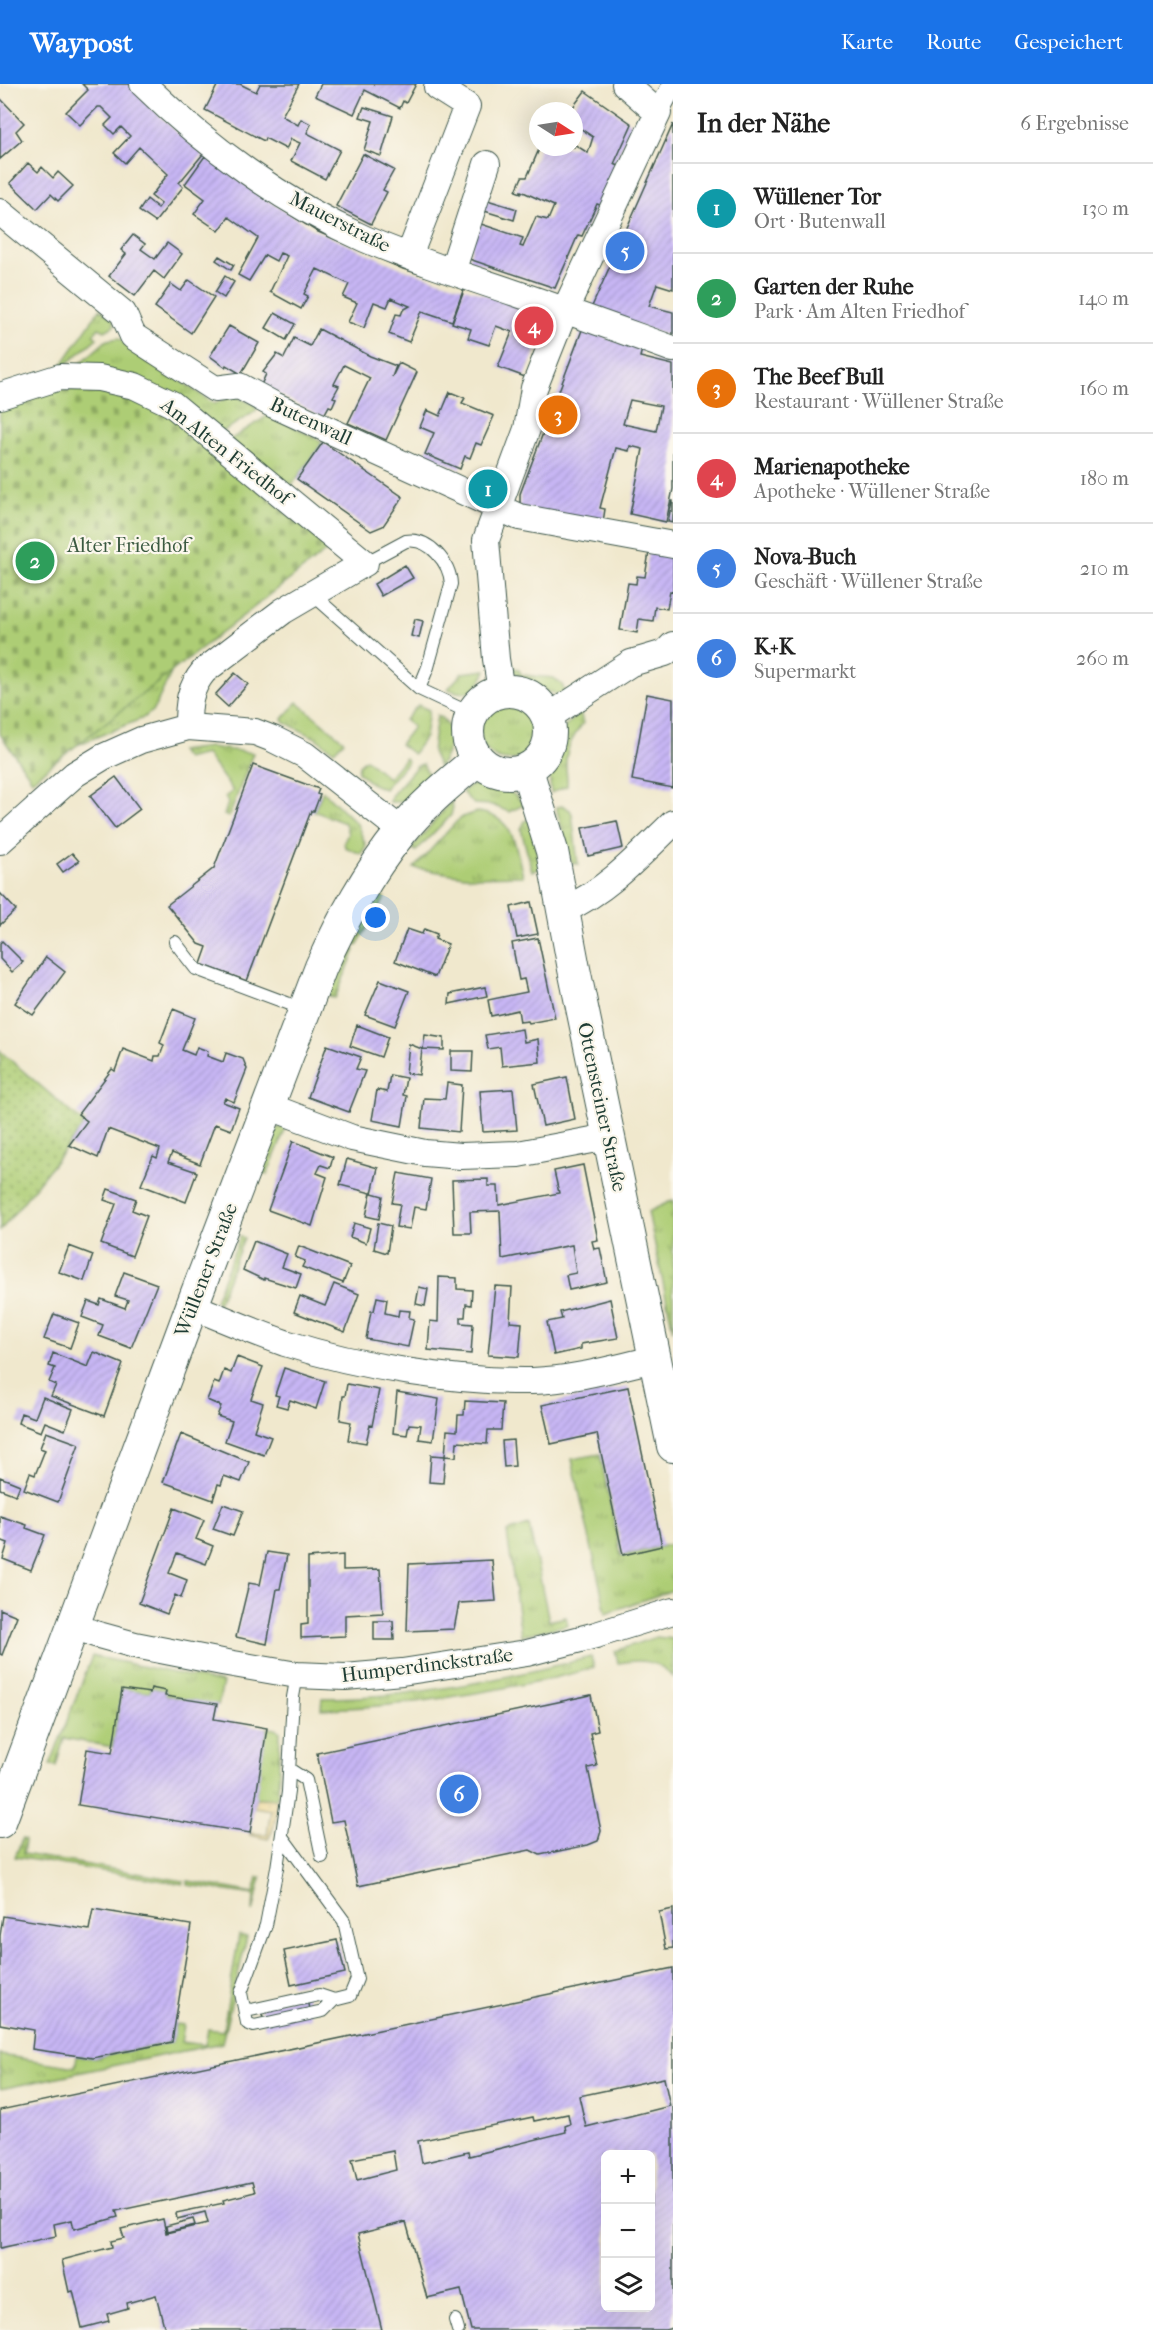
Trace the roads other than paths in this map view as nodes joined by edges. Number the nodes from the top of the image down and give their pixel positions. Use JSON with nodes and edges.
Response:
{"nodes":[{"id":1,"x":143,"y":84,"type":"edge"},
{"id":2,"x":439,"y":84,"type":"edge"},
{"id":3,"x":625,"y":84,"type":"edge"},
{"id":4,"x":673,"y":84,"type":"edge"},
{"id":5,"x":171,"y":95,"type":"edge"},
{"id":6,"x":658,"y":113,"type":"junction"},
{"id":7,"x":487,"y":164,"type":"dead end"},
{"id":8,"x":0,"y":212,"type":"edge"},
{"id":9,"x":410,"y":256,"type":"junction"},
{"id":10,"x":452,"y":272,"type":"junction"},
{"id":11,"x":566,"y":310,"type":"junction"},
{"id":12,"x":673,"y":349,"type":"edge"},
{"id":13,"x":0,"y":396,"type":"edge"},
{"id":14,"x":497,"y":508,"type":"junction"},
{"id":15,"x":673,"y":545,"type":"edge"},
{"id":16,"x":365,"y":563,"type":"junction"},
{"id":17,"x":312,"y":593,"type":"junction"},
{"id":18,"x":673,"y":645,"type":"edge"},
{"id":19,"x":419,"y":688,"type":"junction"},
{"id":20,"x":501,"y":691,"type":"junction"},
{"id":21,"x":472,"y":714,"type":"junction"},
{"id":22,"x":548,"y":717,"type":"junction"},
{"id":23,"x":188,"y":727,"type":"junction"},
{"id":24,"x":478,"y":759,"type":"junction"},
{"id":25,"x":528,"y":770,"type":"junction"},
{"id":26,"x":673,"y":823,"type":"edge"},
{"id":27,"x":402,"y":831,"type":"junction"},
{"id":28,"x":0,"y":841,"type":"edge"},
{"id":29,"x":564,"y":910,"type":"junction"},
{"id":30,"x":175,"y":942,"type":"dead end"},
{"id":31,"x":304,"y":1010,"type":"junction"},
{"id":32,"x":268,"y":1106,"type":"junction"},
{"id":33,"x":608,"y":1137,"type":"junction"},
{"id":34,"x":192,"y":1306,"type":"junction"},
{"id":35,"x":654,"y":1359,"type":"junction"},
{"id":36,"x":673,"y":1446,"type":"edge"},
{"id":37,"x":673,"y":1611,"type":"edge"},
{"id":38,"x":73,"y":1625,"type":"junction"},
{"id":39,"x":297,"y":1675,"type":"junction"},
{"id":40,"x":289,"y":1769,"type":"junction"},
{"id":41,"x":0,"y":1822,"type":"edge"},
{"id":42,"x":283,"y":1838,"type":"junction"},
{"id":43,"x":322,"y":1857,"type":"dead end"}],
"edges":[{"from":1,"to":5,"type":"street","name":"Mauerstraße"},
{"from":2,"to":9,"type":"street"},
{"from":3,"to":6,"type":"street"},
{"from":4,"to":6,"type":"street"},
{"from":5,"to":9,"type":"street","name":"Mauerstraße"},
{"from":6,"to":11,"type":"street"},
{"from":7,"to":10,"type":"street"},
{"from":8,"to":14,"type":"street","name":"Butenwall"},
{"from":9,"to":10,"type":"street","name":"Mauerstraße"},
{"from":10,"to":11,"type":"street","name":"Mauerstraße"},
{"from":11,"to":12,"type":"street","name":"Mauerstraße"},
{"from":11,"to":14,"type":"street"},
{"from":13,"to":16,"type":"street","name":"Am Alten Friedhof"},
{"from":14,"to":15,"type":"street","name":"Butenwall"},
{"from":14,"to":20,"type":"street"},
{"from":16,"to":17,"type":"street"},
{"from":16,"to":19,"type":"lane"},
{"from":17,"to":19,"type":"lane"},
{"from":17,"to":23,"type":"street"},
{"from":18,"to":22,"type":"street"},
{"from":19,"to":21,"type":"lane"},
{"from":20,"to":21,"type":"street"},
{"from":20,"to":22,"type":"street"},
{"from":21,"to":24,"type":"street"},
{"from":22,"to":25,"type":"street"},
{"from":23,"to":27,"type":"street"},
{"from":23,"to":28,"type":"street"},
{"from":24,"to":25,"type":"street"},
{"from":24,"to":27,"type":"street","name":"Wüllener Straße"},
{"from":25,"to":29,"type":"street","name":"Ottensteiner Straße"},
{"from":26,"to":29,"type":"street"},
{"from":27,"to":31,"type":"street","name":"Wüllener Straße"},
{"from":29,"to":33,"type":"street","name":"Ottensteiner Straße"},
{"from":30,"to":31,"type":"lane"},
{"from":31,"to":32,"type":"street","name":"Wüllener Straße"},
{"from":32,"to":33,"type":"street"},
{"from":32,"to":34,"type":"street","name":"Wüllener Straße"},
{"from":33,"to":35,"type":"street","name":"Ottensteiner Straße"},
{"from":34,"to":35,"type":"street"},
{"from":34,"to":38,"type":"street","name":"Wüllener Straße"},
{"from":35,"to":36,"type":"street","name":"Ottensteiner Straße"},
{"from":37,"to":39,"type":"street","name":"Humperdinckstraße"},
{"from":38,"to":39,"type":"street","name":"Humperdinckstraße"},
{"from":38,"to":41,"type":"street","name":"Wüllener Straße"},
{"from":39,"to":40,"type":"lane"},
{"from":40,"to":42,"type":"lane"},
{"from":40,"to":43,"type":"lane"},
{"from":42,"to":42,"type":"lane"}]}
